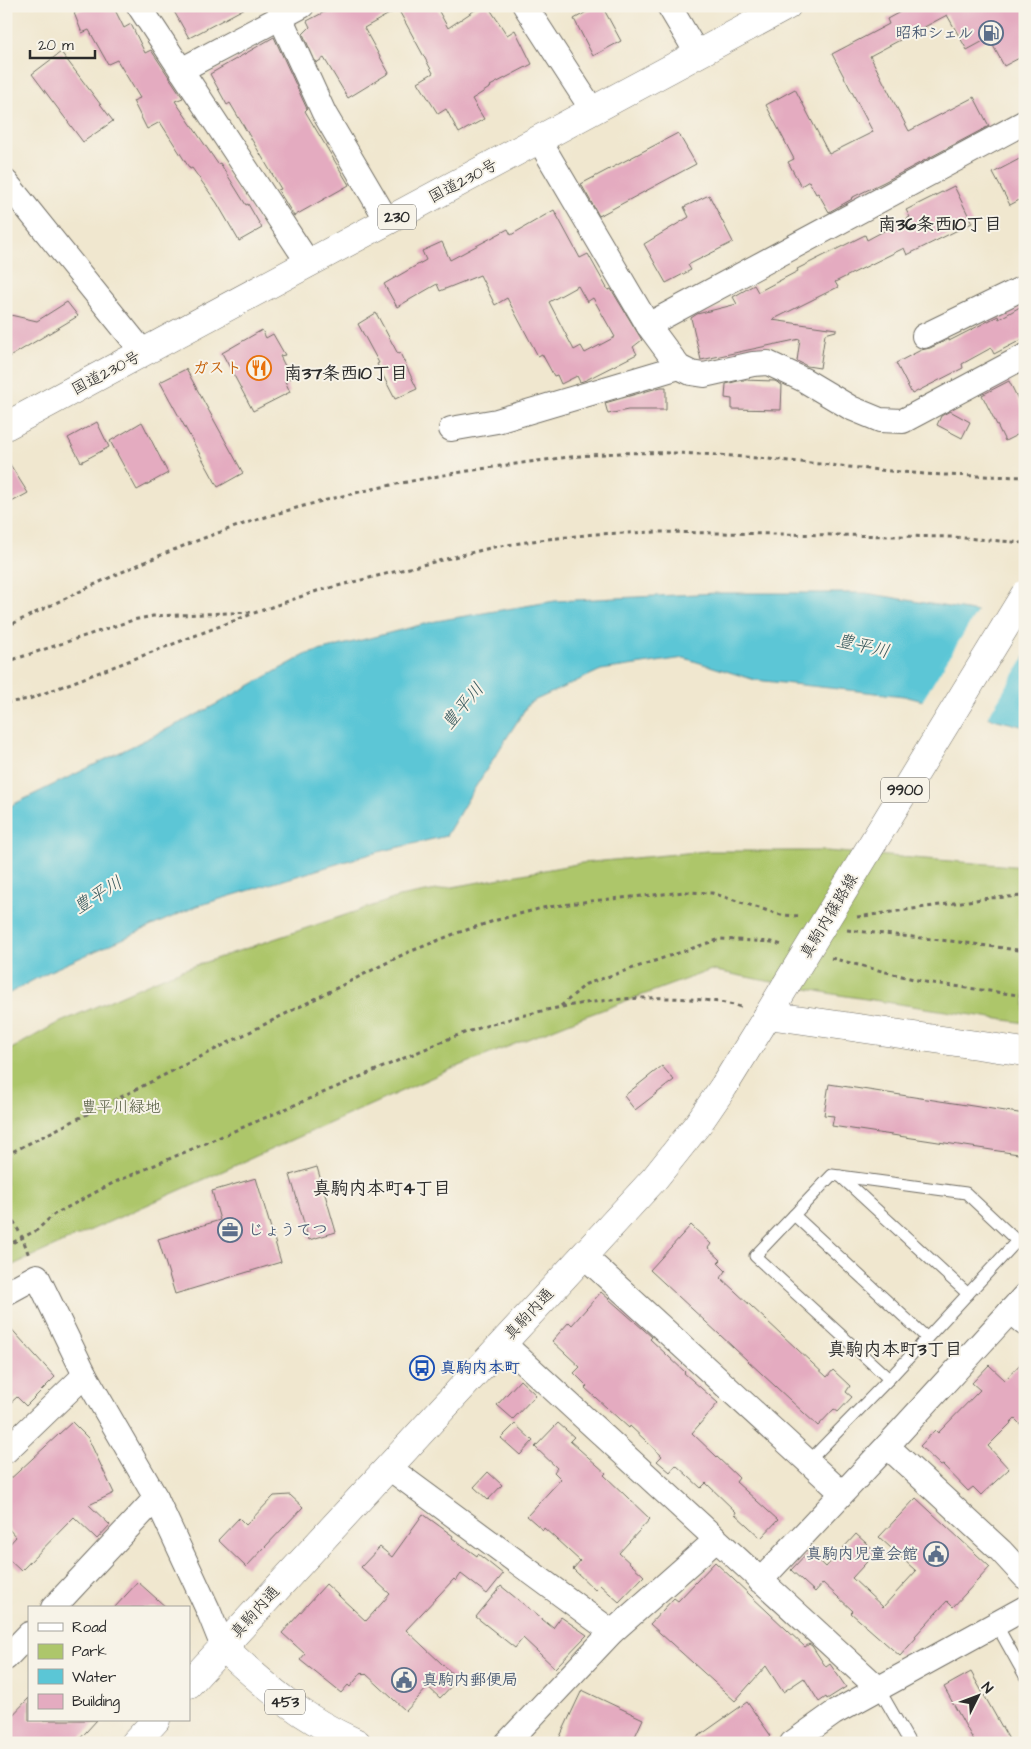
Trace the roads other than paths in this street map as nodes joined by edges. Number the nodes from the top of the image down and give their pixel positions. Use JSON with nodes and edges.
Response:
{"nodes":[{"id":1,"x":138,"y":6,"type":"edge"},
{"id":2,"x":525,"y":6,"type":"edge"},
{"id":3,"x":669,"y":6,"type":"edge"},
{"id":4,"x":786,"y":6,"type":"edge"},
{"id":5,"x":288,"y":11,"type":"edge"},
{"id":6,"x":698,"y":54,"type":"junction"},
{"id":7,"x":181,"y":70,"type":"junction"},
{"id":8,"x":593,"y":111,"type":"junction"},
{"id":9,"x":1025,"y":122,"type":"edge"},
{"id":10,"x":539,"y":140,"type":"junction"},
{"id":11,"x":6,"y":182,"type":"edge"},
{"id":12,"x":388,"y":222,"type":"junction"},
{"id":13,"x":308,"y":264,"type":"junction"},
{"id":14,"x":1025,"y":287,"type":"edge"},
{"id":15,"x":648,"y":325,"type":"junction"},
{"id":16,"x":924,"y":336,"type":"dead end"},
{"id":17,"x":144,"y":352,"type":"junction"},
{"id":18,"x":1025,"y":356,"type":"edge"},
{"id":19,"x":679,"y":367,"type":"junction"},
{"id":20,"x":6,"y":426,"type":"edge"},
{"id":21,"x":451,"y":429,"type":"dead end"},
{"id":22,"x":1025,"y":594,"type":"edge"},
{"id":23,"x":768,"y":1016,"type":"junction"},
{"id":24,"x":1025,"y":1052,"type":"edge"},
{"id":25,"x":840,"y":1176,"type":"junction"},
{"id":26,"x":794,"y":1215,"type":"junction"},
{"id":27,"x":1021,"y":1245,"type":"edge"},
{"id":28,"x":583,"y":1255,"type":"junction"},
{"id":29,"x":6,"y":1294,"type":"edge"},
{"id":30,"x":968,"y":1294,"type":"junction"},
{"id":31,"x":1020,"y":1310,"type":"edge"},
{"id":32,"x":927,"y":1338,"type":"junction"},
{"id":33,"x":502,"y":1343,"type":"junction"},
{"id":34,"x":85,"y":1375,"type":"junction"},
{"id":35,"x":889,"y":1379,"type":"junction"},
{"id":36,"x":887,"y":1446,"type":"junction"},
{"id":37,"x":6,"y":1451,"type":"edge"},
{"id":38,"x":808,"y":1462,"type":"junction"},
{"id":39,"x":388,"y":1467,"type":"junction"},
{"id":40,"x":841,"y":1492,"type":"junction"},
{"id":41,"x":156,"y":1498,"type":"junction"},
{"id":42,"x":716,"y":1540,"type":"junction"},
{"id":43,"x":1025,"y":1577,"type":"edge"},
{"id":44,"x":760,"y":1581,"type":"junction"},
{"id":45,"x":55,"y":1606,"type":"edge"},
{"id":46,"x":1025,"y":1608,"type":"edge"},
{"id":47,"x":996,"y":1624,"type":"junction"},
{"id":48,"x":612,"y":1632,"type":"junction"},
{"id":49,"x":28,"y":1635,"type":"edge"},
{"id":50,"x":223,"y":1647,"type":"junction"},
{"id":51,"x":6,"y":1658,"type":"edge"},
{"id":52,"x":1025,"y":1676,"type":"edge"},
{"id":53,"x":190,"y":1683,"type":"edge"},
{"id":54,"x":879,"y":1689,"type":"junction"},
{"id":55,"x":154,"y":1722,"type":"edge"},
{"id":56,"x":135,"y":1743,"type":"edge"},
{"id":57,"x":357,"y":1743,"type":"edge"},
{"id":58,"x":507,"y":1743,"type":"edge"},
{"id":59,"x":792,"y":1743,"type":"edge"},
{"id":60,"x":910,"y":1743,"type":"edge"}],
"edges":[{"from":1,"to":7,"type":"street"},
{"from":2,"to":8,"type":"street"},
{"from":3,"to":6,"type":"street"},
{"from":4,"to":6,"type":"main road","name":"国道230号","number":"230"},
{"from":5,"to":7,"type":"street"},
{"from":5,"to":12,"type":"street"},
{"from":6,"to":8,"type":"main road","name":"国道230号","number":"230"},
{"from":7,"to":13,"type":"street"},
{"from":8,"to":10,"type":"main road","name":"国道230号","number":"230"},
{"from":9,"to":15,"type":"street"},
{"from":10,"to":12,"type":"main road","name":"国道230号","number":"230"},
{"from":10,"to":15,"type":"street"},
{"from":11,"to":17,"type":"street"},
{"from":12,"to":13,"type":"main road","name":"国道230号","number":"230"},
{"from":13,"to":17,"type":"main road","name":"国道230号","number":"230"},
{"from":14,"to":16,"type":"street"},
{"from":15,"to":19,"type":"street"},
{"from":17,"to":20,"type":"main road","name":"国道230号","number":"230"},
{"from":18,"to":19,"type":"street"},
{"from":19,"to":21,"type":"street"},
{"from":22,"to":23,"type":"main road","name":"真駒内篠路線","number":"9900","bridge":true},
{"from":23,"to":24,"type":"main road"},
{"from":23,"to":28,"type":"main road","name":"真駒内通"},
{"from":25,"to":26,"type":"lane"},
{"from":25,"to":27,"type":"lane"},
{"from":25,"to":30,"type":"lane"},
{"from":26,"to":32,"type":"lane"},
{"from":26,"to":35,"type":"lane"},
{"from":27,"to":30,"type":"lane"},
{"from":28,"to":33,"type":"main road","name":"真駒内通"},
{"from":28,"to":38,"type":"street"},
{"from":29,"to":34,"type":"street"},
{"from":30,"to":32,"type":"lane"},
{"from":31,"to":36,"type":"street"},
{"from":32,"to":35,"type":"lane"},
{"from":33,"to":39,"type":"main road","name":"真駒内通"},
{"from":33,"to":42,"type":"street"},
{"from":34,"to":37,"type":"street"},
{"from":34,"to":41,"type":"street"},
{"from":35,"to":38,"type":"lane"},
{"from":36,"to":40,"type":"street"},
{"from":36,"to":43,"type":"street"},
{"from":38,"to":40,"type":"street"},
{"from":39,"to":48,"type":"street"},
{"from":39,"to":50,"type":"main road","name":"真駒内通"},
{"from":40,"to":44,"type":"street"},
{"from":41,"to":45,"type":"street"},
{"from":41,"to":50,"type":"street"},
{"from":42,"to":44,"type":"street"},
{"from":42,"to":48,"type":"street"},
{"from":44,"to":54,"type":"street"},
{"from":46,"to":47,"type":"street"},
{"from":47,"to":52,"type":"lane"},
{"from":47,"to":54,"type":"street"},
{"from":48,"to":58,"type":"street"},
{"from":49,"to":51,"type":"street"},
{"from":50,"to":53,"type":"main road","name":"真駒内通"},
{"from":50,"to":57,"type":"main road","number":"453"},
{"from":54,"to":59,"type":"street"},
{"from":54,"to":60,"type":"lane"},
{"from":55,"to":56,"type":"main road"}]}
